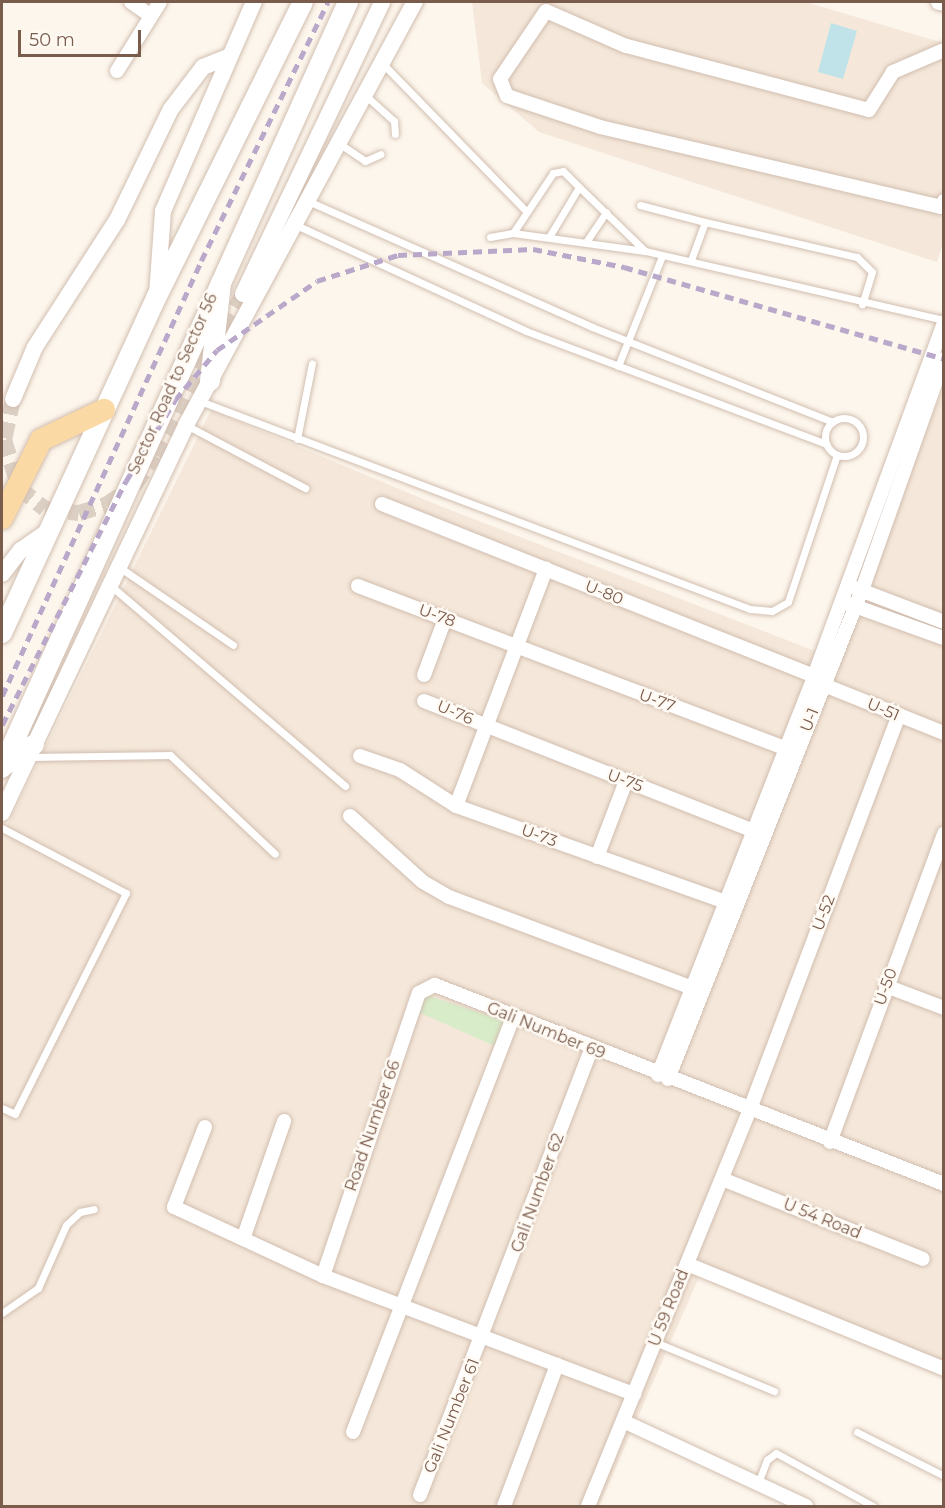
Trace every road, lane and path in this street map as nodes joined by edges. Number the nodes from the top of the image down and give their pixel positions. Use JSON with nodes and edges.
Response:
{"nodes":[{"id":1,"x":131,"y":2,"type":"edge"},
{"id":2,"x":160,"y":2,"type":"edge"},
{"id":3,"x":254,"y":2,"type":"edge"},
{"id":4,"x":303,"y":2,"type":"edge"},
{"id":5,"x":348,"y":2,"type":"edge"},
{"id":6,"x":382,"y":2,"type":"edge"},
{"id":7,"x":415,"y":2,"type":"edge"},
{"id":8,"x":939,"y":2,"type":"edge"},
{"id":9,"x":944,"y":3,"type":"edge"},
{"id":10,"x":151,"y":16,"type":"junction"},
{"id":11,"x":944,"y":50,"type":"edge"},
{"id":12,"x":228,"y":57,"type":"junction"},
{"id":13,"x":381,"y":62,"type":"junction"},
{"id":14,"x":117,"y":71,"type":"dead end"},
{"id":15,"x":365,"y":95,"type":"junction"},
{"id":16,"x":394,"y":135,"type":"dead end"},
{"id":17,"x":338,"y":142,"type":"junction"},
{"id":18,"x":381,"y":154,"type":"dead end"},
{"id":19,"x":579,"y":187,"type":"junction"},
{"id":20,"x":308,"y":201,"type":"junction"},
{"id":21,"x":944,"y":201,"type":"edge"},
{"id":22,"x":640,"y":205,"type":"dead end"},
{"id":23,"x":527,"y":212,"type":"junction"},
{"id":24,"x":606,"y":212,"type":"junction"},
{"id":25,"x":705,"y":222,"type":"junction"},
{"id":26,"x":296,"y":225,"type":"junction"},
{"id":27,"x":513,"y":233,"type":"junction"},
{"id":28,"x":490,"y":237,"type":"dead end"},
{"id":29,"x":549,"y":237,"type":"junction"},
{"id":30,"x":586,"y":243,"type":"junction"},
{"id":31,"x":645,"y":251,"type":"junction"},
{"id":32,"x":662,"y":256,"type":"junction"},
{"id":33,"x":691,"y":260,"type":"junction"},
{"id":34,"x":222,"y":272,"type":"junction"},
{"id":35,"x":243,"y":294,"type":"tunnel mouth"},
{"id":36,"x":157,"y":296,"type":"junction"},
{"id":37,"x":862,"y":305,"type":"junction"},
{"id":38,"x":944,"y":321,"type":"edge"},
{"id":39,"x":627,"y":340,"type":"junction"},
{"id":40,"x":943,"y":359,"type":"edge"},
{"id":41,"x":312,"y":363,"type":"dead end"},
{"id":42,"x":618,"y":366,"type":"junction"},
{"id":43,"x":210,"y":381,"type":"junction"},
{"id":44,"x":13,"y":399,"type":"tunnel mouth"},
{"id":45,"x":199,"y":401,"type":"junction"},
{"id":46,"x":104,"y":410,"type":"junction"},
{"id":47,"x":833,"y":422,"type":"junction"},
{"id":48,"x":186,"y":424,"type":"junction"},
{"id":49,"x":297,"y":439,"type":"junction"},
{"id":50,"x":826,"y":444,"type":"junction"},
{"id":51,"x":837,"y":455,"type":"junction"},
{"id":52,"x":305,"y":488,"type":"dead end"},
{"id":53,"x":381,"y":504,"type":"dead end"},
{"id":54,"x":2,"y":518,"type":"edge"},
{"id":55,"x":53,"y":528,"type":"junction"},
{"id":56,"x":119,"y":567,"type":"junction"},
{"id":57,"x":546,"y":569,"type":"junction"},
{"id":58,"x":2,"y":574,"type":"edge"},
{"id":59,"x":848,"y":585,"type":"junction"},
{"id":60,"x":111,"y":586,"type":"junction"},
{"id":61,"x":358,"y":586,"type":"dead end"},
{"id":62,"x":862,"y":590,"type":"junction"},
{"id":63,"x":849,"y":604,"type":"junction"},
{"id":64,"x":942,"y":616,"type":"edge"},
{"id":65,"x":445,"y":619,"type":"junction"},
{"id":66,"x":2,"y":633,"type":"edge"},
{"id":67,"x":939,"y":636,"type":"edge"},
{"id":68,"x":233,"y":645,"type":"dead end"},
{"id":69,"x":515,"y":645,"type":"junction"},
{"id":70,"x":424,"y":675,"type":"dead end"},
{"id":71,"x":819,"y":681,"type":"junction"},
{"id":72,"x":424,"y":700,"type":"dead end"},
{"id":73,"x":898,"y":717,"type":"junction"},
{"id":74,"x":486,"y":726,"type":"junction"},
{"id":75,"x":944,"y":733,"type":"edge"},
{"id":76,"x":786,"y":748,"type":"junction"},
{"id":77,"x":31,"y":751,"type":"junction"},
{"id":78,"x":360,"y":756,"type":"dead end"},
{"id":79,"x":793,"y":762,"type":"junction"},
{"id":80,"x":2,"y":767,"type":"edge"},
{"id":81,"x":626,"y":781,"type":"junction"},
{"id":82,"x":345,"y":786,"type":"dead end"},
{"id":83,"x":456,"y":806,"type":"junction"},
{"id":84,"x":2,"y":813,"type":"edge"},
{"id":85,"x":350,"y":816,"type":"dead end"},
{"id":86,"x":2,"y":828,"type":"edge"},
{"id":87,"x":758,"y":833,"type":"junction"},
{"id":88,"x":944,"y":833,"type":"edge"},
{"id":89,"x":275,"y":854,"type":"dead end"},
{"id":90,"x":597,"y":857,"type":"junction"},
{"id":91,"x":725,"y":902,"type":"junction"},
{"id":92,"x":435,"y":985,"type":"joint"},
{"id":93,"x":886,"y":986,"type":"junction"},
{"id":94,"x":699,"y":990,"type":"junction"},
{"id":95,"x":944,"y":1008,"type":"edge"},
{"id":96,"x":513,"y":1018,"type":"junction"},
{"id":97,"x":591,"y":1049,"type":"junction"},
{"id":98,"x":663,"y":1077,"type":"junction"},
{"id":99,"x":2,"y":1108,"type":"edge"},
{"id":100,"x":750,"y":1109,"type":"junction"},
{"id":101,"x":284,"y":1121,"type":"dead end"},
{"id":102,"x":205,"y":1127,"type":"dead end"},
{"id":103,"x":830,"y":1142,"type":"junction"},
{"id":104,"x":722,"y":1179,"type":"junction"},
{"id":105,"x":944,"y":1184,"type":"edge"},
{"id":106,"x":94,"y":1209,"type":"dead end"},
{"id":107,"x":243,"y":1239,"type":"junction"},
{"id":108,"x":923,"y":1259,"type":"dead end"},
{"id":109,"x":687,"y":1264,"type":"junction"},
{"id":110,"x":323,"y":1276,"type":"junction"},
{"id":111,"x":402,"y":1306,"type":"junction"},
{"id":112,"x":2,"y":1313,"type":"edge"},
{"id":113,"x":484,"y":1337,"type":"junction"},
{"id":114,"x":655,"y":1342,"type":"junction"},
{"id":115,"x":557,"y":1365,"type":"junction"},
{"id":116,"x":944,"y":1370,"type":"edge"},
{"id":117,"x":774,"y":1391,"type":"dead end"},
{"id":118,"x":634,"y":1394,"type":"junction"},
{"id":119,"x":623,"y":1421,"type":"junction"},
{"id":120,"x":353,"y":1432,"type":"dead end"},
{"id":121,"x":857,"y":1432,"type":"dead end"},
{"id":122,"x":944,"y":1476,"type":"edge"},
{"id":123,"x":758,"y":1483,"type":"junction"},
{"id":124,"x":420,"y":1494,"type":"dead end"},
{"id":125,"x":504,"y":1506,"type":"edge"},
{"id":126,"x":588,"y":1506,"type":"edge"},
{"id":127,"x":806,"y":1506,"type":"edge"},
{"id":128,"x":873,"y":1506,"type":"edge"}],
"edges":[{"from":1,"to":10,"type":"street"},
{"from":2,"to":10,"type":"street"},
{"from":3,"to":12,"type":"street"},
{"from":4,"to":36,"type":"main road"},
{"from":5,"to":34,"type":"main road","name":"Sector Road to Sector 56"},
{"from":6,"to":35,"type":"street"},
{"from":7,"to":13,"type":"street"},
{"from":8,"to":9,"type":"street"},
{"from":10,"to":14,"type":"street"},
{"from":11,"to":21,"type":"street"},
{"from":12,"to":36,"type":"street"},
{"from":12,"to":44,"type":"street"},
{"from":13,"to":15,"type":"street"},
{"from":13,"to":23,"type":"lane"},
{"from":15,"to":16,"type":"lane"},
{"from":15,"to":17,"type":"street"},
{"from":17,"to":18,"type":"lane"},
{"from":17,"to":20,"type":"street"},
{"from":19,"to":23,"type":"lane"},
{"from":19,"to":24,"type":"lane"},
{"from":19,"to":29,"type":"lane"},
{"from":20,"to":26,"type":"street"},
{"from":20,"to":39,"type":"lane"},
{"from":22,"to":25,"type":"lane"},
{"from":23,"to":27,"type":"lane"},
{"from":24,"to":30,"type":"lane"},
{"from":24,"to":31,"type":"lane"},
{"from":25,"to":33,"type":"lane"},
{"from":25,"to":37,"type":"lane"},
{"from":26,"to":42,"type":"lane"},
{"from":26,"to":43,"type":"street"},
{"from":27,"to":28,"type":"lane"},
{"from":27,"to":29,"type":"lane"},
{"from":29,"to":30,"type":"lane"},
{"from":30,"to":31,"type":"lane"},
{"from":31,"to":32,"type":"lane"},
{"from":32,"to":33,"type":"lane"},
{"from":32,"to":39,"type":"lane"},
{"from":33,"to":37,"type":"lane"},
{"from":34,"to":43,"type":"main road"},
{"from":34,"to":80,"type":"main road","name":"Sector Road to Sector 56"},
{"from":36,"to":46,"type":"main road"},
{"from":37,"to":38,"type":"lane"},
{"from":38,"to":59,"type":"street"},
{"from":39,"to":42,"type":"lane"},
{"from":39,"to":47,"type":"lane"},
{"from":40,"to":62,"type":"street","name":"U-1"},
{"from":41,"to":49,"type":"lane"},
{"from":42,"to":50,"type":"lane"},
{"from":43,"to":45,"type":"street"},
{"from":45,"to":48,"type":"street"},
{"from":45,"to":49,"type":"lane"},
{"from":46,"to":54,"type":"main road"},
{"from":46,"to":55,"type":"main road"},
{"from":47,"to":50,"type":"lane"},
{"from":47,"to":51,"type":"lane"},
{"from":48,"to":52,"type":"lane"},
{"from":48,"to":56,"type":"street"},
{"from":49,"to":51,"type":"lane"},
{"from":50,"to":51,"type":"lane"},
{"from":53,"to":57,"type":"street","name":"U-80"},
{"from":55,"to":58,"type":"street"},
{"from":55,"to":66,"type":"main road"},
{"from":56,"to":60,"type":"street"},
{"from":56,"to":68,"type":"lane"},
{"from":57,"to":69,"type":"street"},
{"from":57,"to":71,"type":"street","name":"U-80"},
{"from":59,"to":62,"type":"street"},
{"from":59,"to":63,"type":"street"},
{"from":60,"to":77,"type":"street"},
{"from":60,"to":82,"type":"lane"},
{"from":61,"to":65,"type":"street","name":"U-78"},
{"from":62,"to":63,"type":"street","name":"U-1"},
{"from":62,"to":64,"type":"street"},
{"from":63,"to":67,"type":"street"},
{"from":63,"to":71,"type":"street","name":"U-1"},
{"from":64,"to":67,"type":"street"},
{"from":65,"to":69,"type":"street","name":"U-78"},
{"from":65,"to":70,"type":"street"},
{"from":69,"to":74,"type":"street"},
{"from":69,"to":76,"type":"street","name":"U-77"},
{"from":71,"to":73,"type":"street","name":"U-51"},
{"from":71,"to":76,"type":"street","name":"U-1"},
{"from":71,"to":79,"type":"street","name":"U-1"},
{"from":72,"to":74,"type":"street","name":"U-76"},
{"from":73,"to":75,"type":"street","name":"U-51"},
{"from":73,"to":100,"type":"street","name":"U-52"},
{"from":74,"to":81,"type":"street","name":"U-75"},
{"from":74,"to":83,"type":"street"},
{"from":76,"to":79,"type":"street"},
{"from":76,"to":87,"type":"street","name":"U-1"},
{"from":77,"to":80,"type":"main road"},
{"from":77,"to":84,"type":"street"},
{"from":77,"to":89,"type":"lane"},
{"from":78,"to":83,"type":"street","name":"U-73"},
{"from":79,"to":87,"type":"street","name":"U-1"},
{"from":81,"to":87,"type":"street","name":"U-75"},
{"from":81,"to":90,"type":"street"},
{"from":83,"to":90,"type":"street","name":"U-73"},
{"from":85,"to":94,"type":"street"},
{"from":86,"to":99,"type":"lane"},
{"from":87,"to":91,"type":"street","name":"U-1"},
{"from":87,"to":94,"type":"street","name":"U-1"},
{"from":88,"to":93,"type":"street","name":"U-50"},
{"from":90,"to":91,"type":"street","name":"U-73"},
{"from":91,"to":94,"type":"street","name":"U-1"},
{"from":92,"to":96,"type":"street","name":"Gali Number 69"},
{"from":92,"to":110,"type":"street","name":"Road Number 66"},
{"from":93,"to":95,"type":"street"},
{"from":93,"to":103,"type":"street","name":"U-50"},
{"from":94,"to":98,"type":"street","name":"U-1"},
{"from":96,"to":97,"type":"street","name":"Gali Number 69"},
{"from":96,"to":111,"type":"street"},
{"from":97,"to":98,"type":"street","name":"Gali Number 69"},
{"from":97,"to":113,"type":"street","name":"Gali Number 62"},
{"from":98,"to":100,"type":"street","name":"Gali Number 69"},
{"from":100,"to":103,"type":"street","name":"Gali Number 69"},
{"from":100,"to":104,"type":"street","name":"U 59 Road"},
{"from":101,"to":107,"type":"street"},
{"from":102,"to":107,"type":"street"},
{"from":103,"to":105,"type":"street","name":"Gali Number 69"},
{"from":104,"to":108,"type":"street","name":"U 54 Road"},
{"from":104,"to":109,"type":"street","name":"U 59 Road"},
{"from":106,"to":112,"type":"lane"},
{"from":107,"to":110,"type":"street"},
{"from":109,"to":114,"type":"street","name":"U 59 Road"},
{"from":109,"to":116,"type":"street"},
{"from":110,"to":111,"type":"street"},
{"from":111,"to":113,"type":"street"},
{"from":111,"to":120,"type":"street"},
{"from":113,"to":115,"type":"street"},
{"from":113,"to":124,"type":"street","name":"Gali Number 61"},
{"from":114,"to":117,"type":"lane"},
{"from":114,"to":118,"type":"street","name":"U 59 Road"},
{"from":115,"to":118,"type":"street"},
{"from":115,"to":125,"type":"street"},
{"from":118,"to":119,"type":"street","name":"U 59 Road"},
{"from":119,"to":123,"type":"street"},
{"from":119,"to":126,"type":"street","name":"U 59 Road"},
{"from":121,"to":122,"type":"lane"},
{"from":123,"to":127,"type":"street"},
{"from":123,"to":128,"type":"lane"}]}
